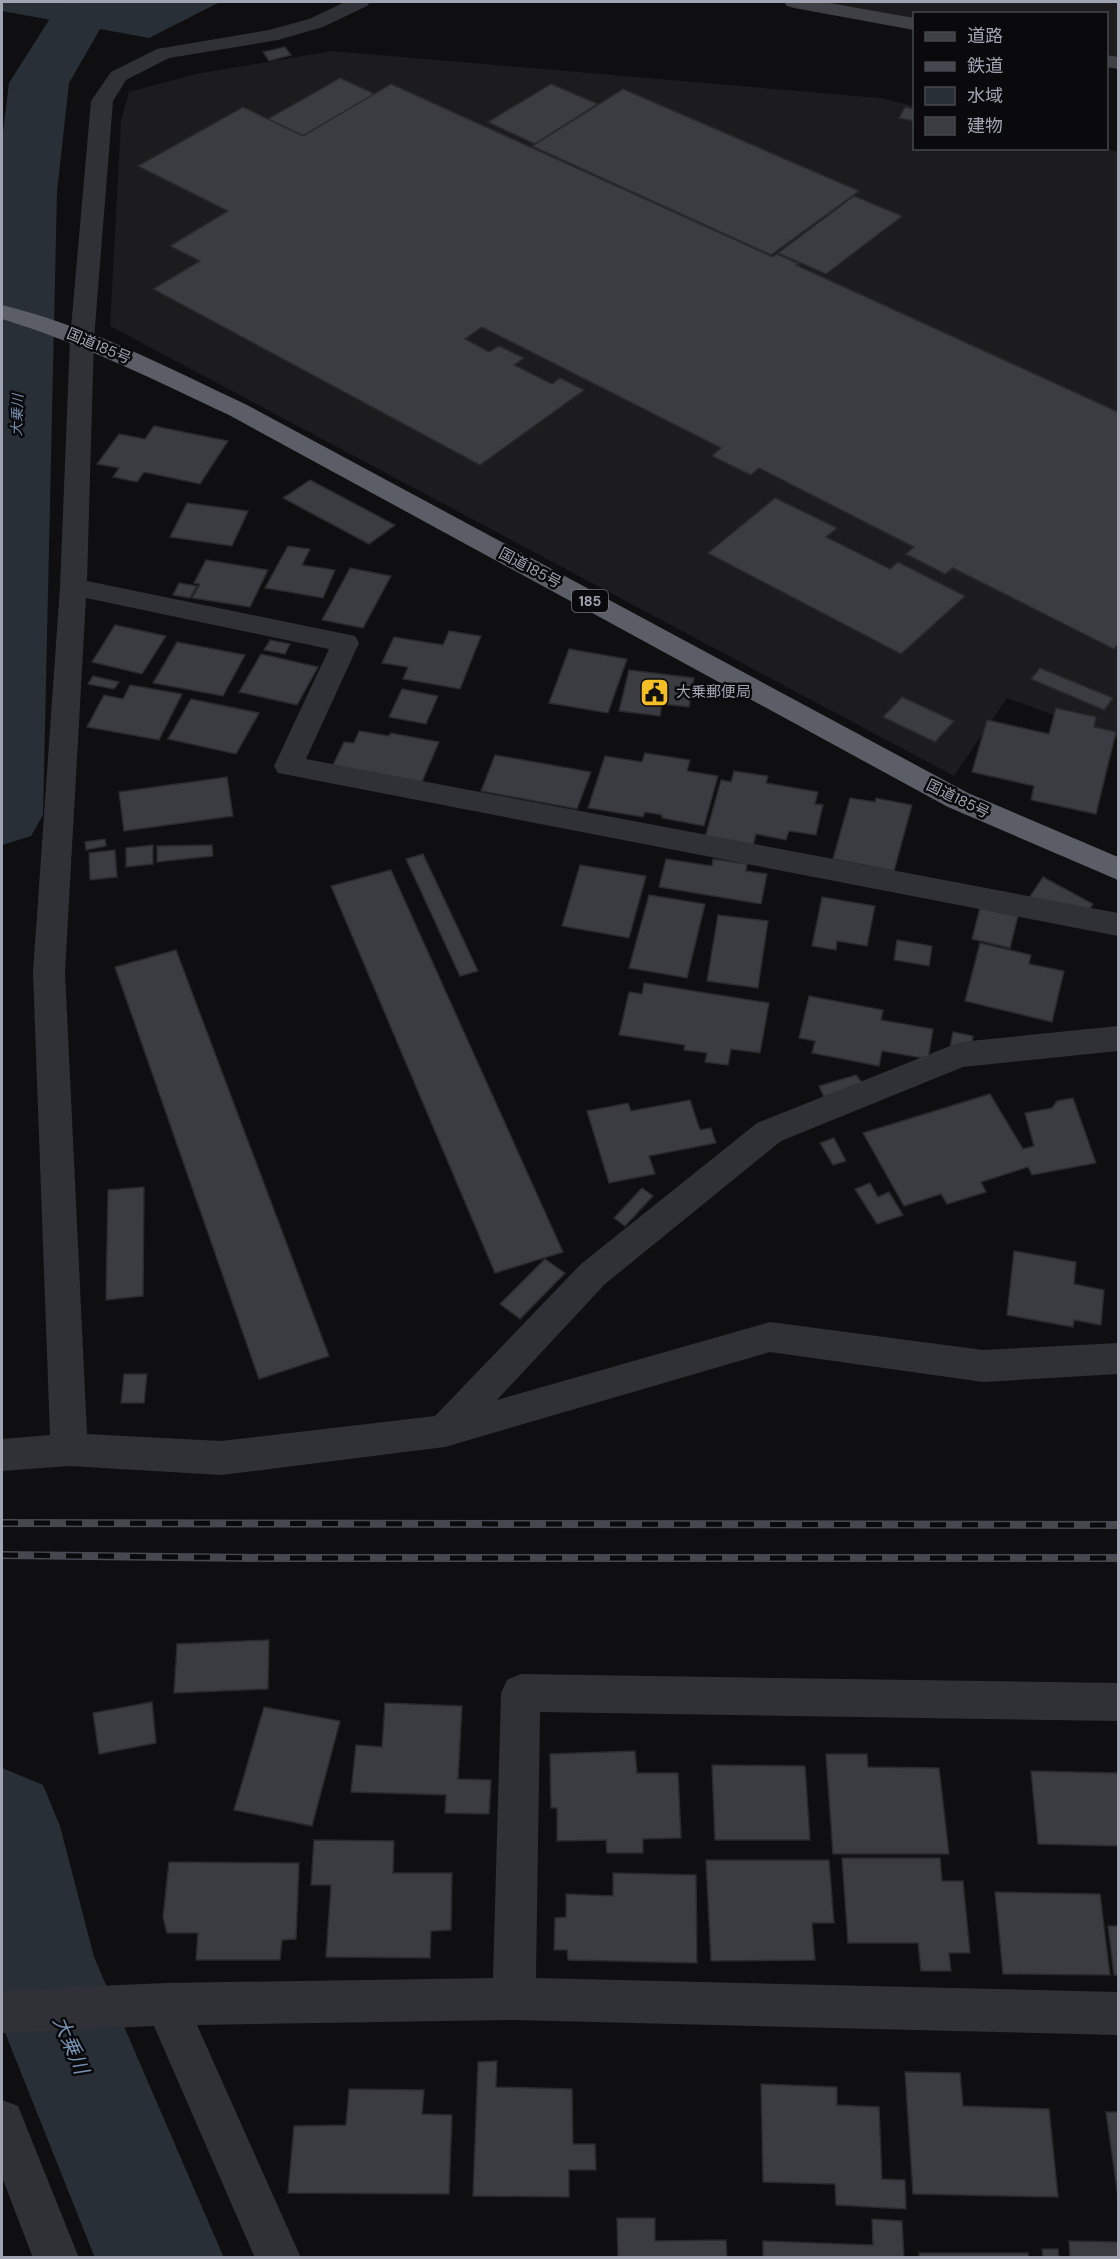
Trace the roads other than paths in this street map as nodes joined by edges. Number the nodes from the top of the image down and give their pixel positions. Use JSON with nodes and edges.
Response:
{"nodes":[{"id":1,"x":360,"y":2,"type":"edge"},
{"id":2,"x":794,"y":2,"type":"edge"},
{"id":3,"x":913,"y":24,"type":"edge"},
{"id":4,"x":2,"y":312,"type":"edge"},
{"id":5,"x":72,"y":335,"type":"junction"},
{"id":6,"x":73,"y":587,"type":"junction"},
{"id":7,"x":1119,"y":869,"type":"edge"},
{"id":8,"x":1119,"y":925,"type":"edge"},
{"id":9,"x":1119,"y":1039,"type":"edge"},
{"id":10,"x":1119,"y":1359,"type":"edge"},
{"id":11,"x":445,"y":1431,"type":"junction"},
{"id":12,"x":57,"y":1450,"type":"junction"},
{"id":13,"x":2,"y":1455,"type":"edge"},
{"id":14,"x":1119,"y":1702,"type":"edge"},
{"id":15,"x":514,"y":2000,"type":"junction"},
{"id":16,"x":145,"y":2005,"type":"junction"},
{"id":17,"x":5,"y":2011,"type":"edge"},
{"id":18,"x":1119,"y":2013,"type":"edge"},
{"id":19,"x":2,"y":2122,"type":"edge"},
{"id":20,"x":56,"y":2258,"type":"edge"},
{"id":21,"x":278,"y":2258,"type":"edge"}],
"edges":[{"from":1,"to":5,"type":"street"},
{"from":2,"to":3,"type":"street"},
{"from":4,"to":5,"type":"highway","name":"国道185号","number":"185"},
{"from":5,"to":6,"type":"street"},
{"from":5,"to":7,"type":"highway","name":"国道185号","number":"185"},
{"from":6,"to":8,"type":"street"},
{"from":6,"to":12,"type":"street"},
{"from":9,"to":11,"type":"street"},
{"from":10,"to":11,"type":"street"},
{"from":11,"to":12,"type":"street"},
{"from":12,"to":13,"type":"street"},
{"from":14,"to":15,"type":"street"},
{"from":15,"to":16,"type":"street"},
{"from":15,"to":18,"type":"street"},
{"from":16,"to":17,"type":"street"},
{"from":16,"to":21,"type":"street"},
{"from":19,"to":20,"type":"street"}]}
